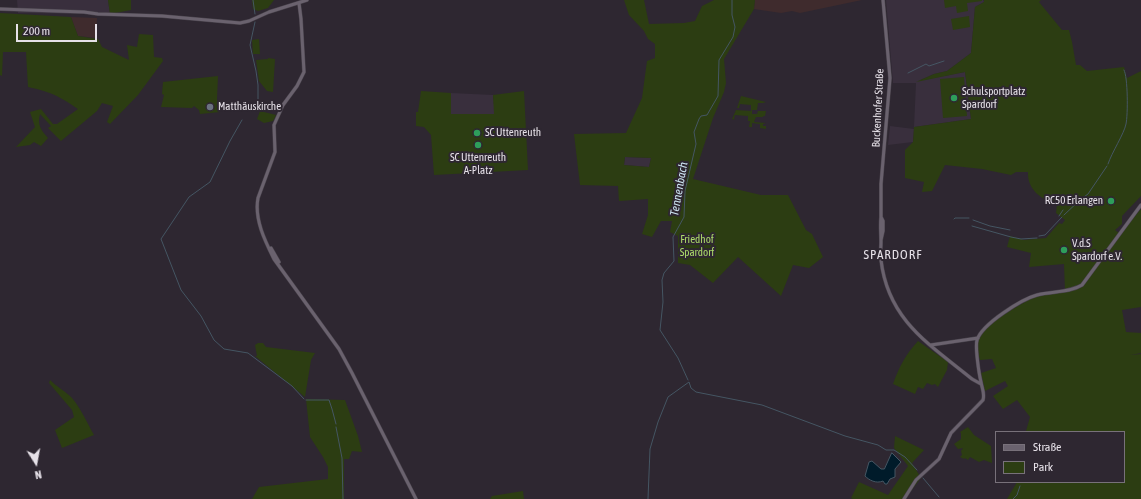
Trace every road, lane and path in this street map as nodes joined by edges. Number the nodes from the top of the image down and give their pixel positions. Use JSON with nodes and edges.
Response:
{"nodes":[{"id":1,"x":307,"y":0,"type":"edge"},
{"id":2,"x":883,"y":0,"type":"edge"},
{"id":3,"x":298,"y":3,"type":"junction"},
{"id":4,"x":0,"y":9,"type":"edge"},
{"id":5,"x":1141,"y":205,"type":"edge"},
{"id":6,"x":978,"y":338,"type":"junction"},
{"id":7,"x":931,"y":345,"type":"junction"},
{"id":8,"x":981,"y":384,"type":"junction"},
{"id":9,"x":416,"y":499,"type":"edge"},
{"id":10,"x":904,"y":499,"type":"edge"}],
"edges":[{"from":1,"to":3,"type":"street"},
{"from":2,"to":7,"type":"street","name":"Buckenhofer Straße"},
{"from":3,"to":4,"type":"street"},
{"from":3,"to":9,"type":"street"},
{"from":5,"to":6,"type":"street"},
{"from":6,"to":7,"type":"street"},
{"from":6,"to":8,"type":"street"},
{"from":7,"to":8,"type":"street","name":"Buckenhofer Straße"},
{"from":8,"to":10,"type":"street"}]}
